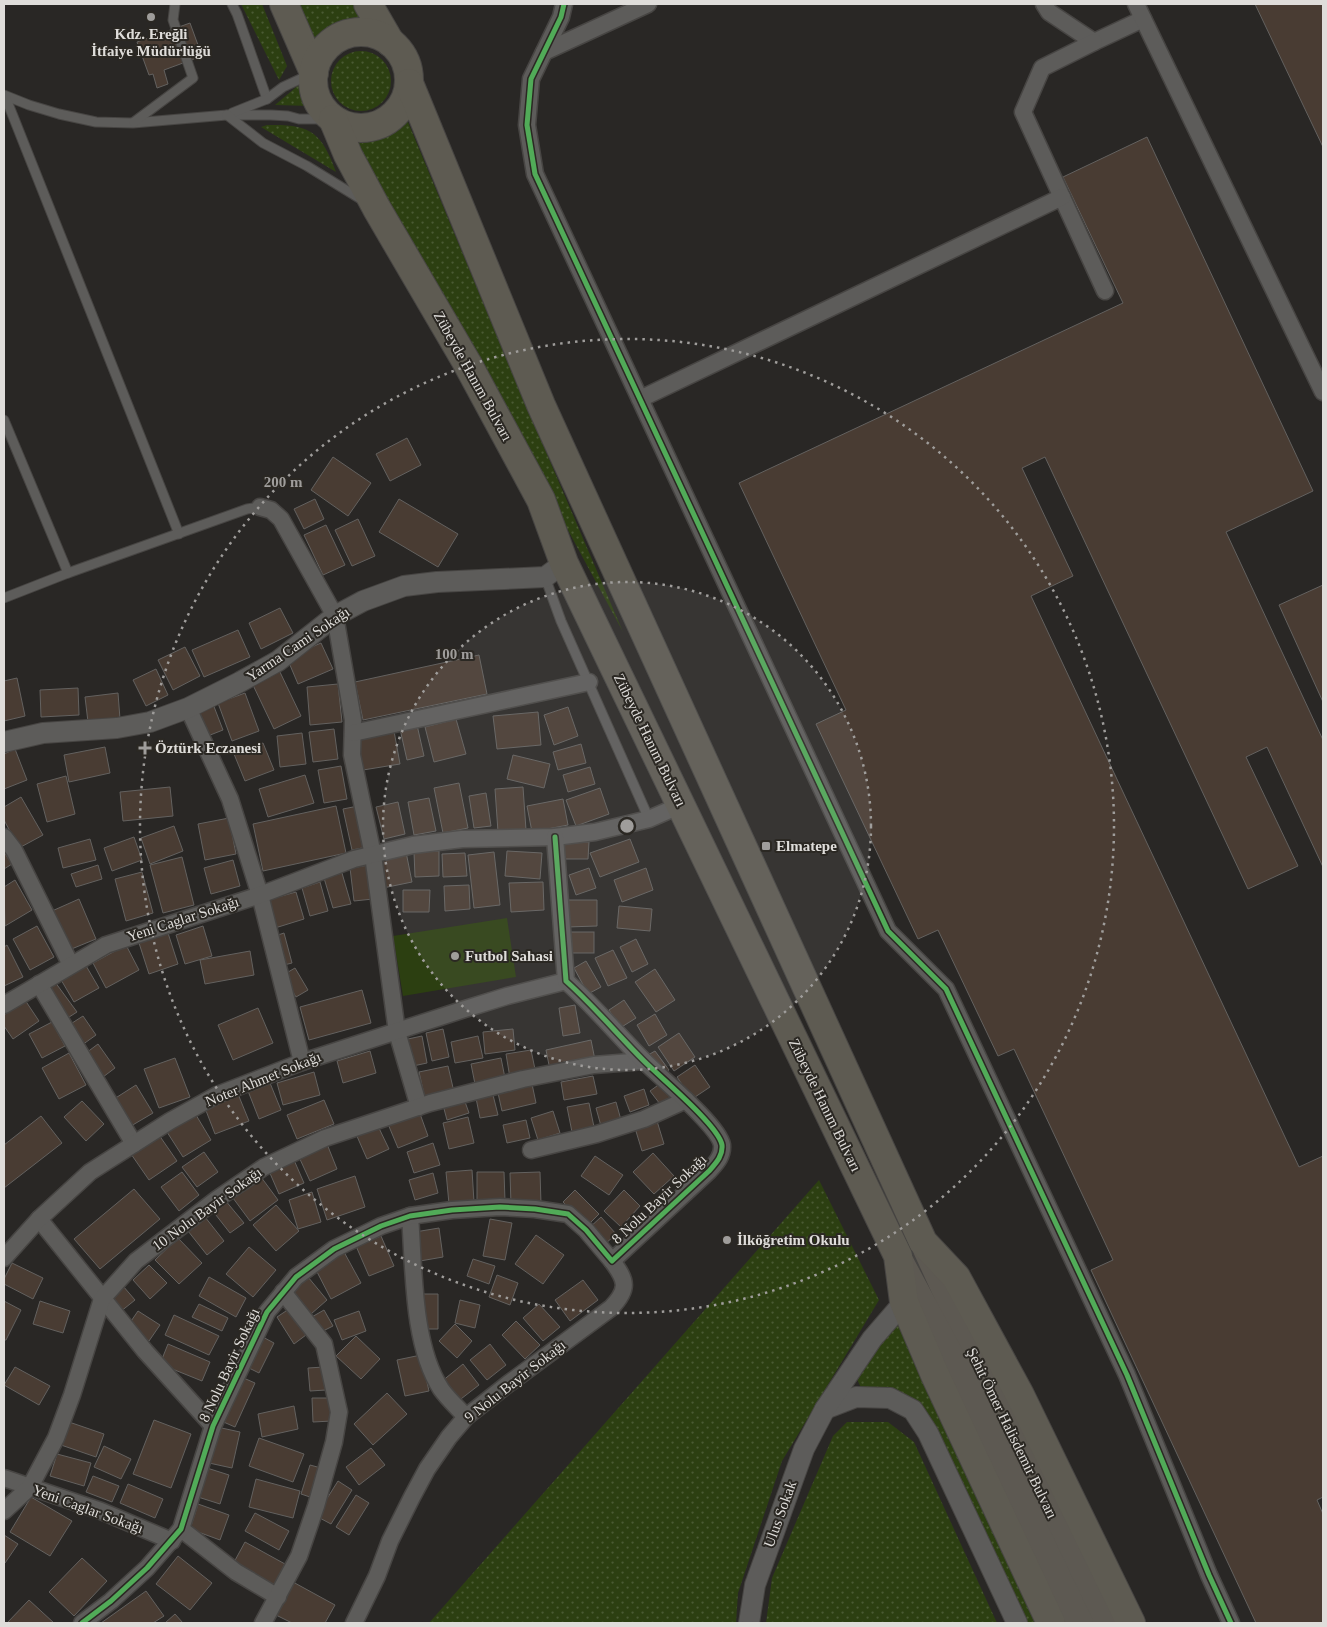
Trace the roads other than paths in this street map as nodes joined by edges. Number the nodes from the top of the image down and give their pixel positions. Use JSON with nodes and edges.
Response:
{"nodes":[{"id":1,"x":175,"y":4,"type":"edge"},
{"id":2,"x":232,"y":4,"type":"edge"},
{"id":3,"x":284,"y":4,"type":"edge"},
{"id":4,"x":368,"y":4,"type":"edge"},
{"id":5,"x":564,"y":4,"type":"edge"},
{"id":6,"x":648,"y":4,"type":"edge"},
{"id":7,"x":1044,"y":4,"type":"edge"},
{"id":8,"x":1136,"y":4,"type":"edge"},
{"id":9,"x":1143,"y":19,"type":"junction"},
{"id":10,"x":390,"y":42,"type":"junction"},
{"id":11,"x":1094,"y":42,"type":"junction"},
{"id":12,"x":544,"y":52,"type":"junction"},
{"id":13,"x":314,"y":73,"type":"junction"},
{"id":14,"x":409,"y":82,"type":"junction"},
{"id":15,"x":4,"y":95,"type":"edge"},
{"id":16,"x":267,"y":99,"type":"junction"},
{"id":17,"x":227,"y":115,"type":"junction"},
{"id":18,"x":333,"y":119,"type":"junction"},
{"id":19,"x":133,"y":123,"type":"junction"},
{"id":20,"x":1062,"y":197,"type":"junction"},
{"id":21,"x":377,"y":209,"type":"junction"},
{"id":22,"x":1105,"y":291,"type":"dead end"},
{"id":23,"x":1323,"y":392,"type":"edge"},
{"id":24,"x":640,"y":399,"type":"junction"},
{"id":25,"x":4,"y":420,"type":"edge"},
{"id":26,"x":260,"y":507,"type":"joint"},
{"id":27,"x":179,"y":534,"type":"junction"},
{"id":28,"x":554,"y":570,"type":"junction"},
{"id":29,"x":68,"y":573,"type":"junction"},
{"id":30,"x":4,"y":598,"type":"edge"},
{"id":31,"x":335,"y":616,"type":"junction"},
{"id":32,"x":589,"y":682,"type":"junction"},
{"id":33,"x":188,"y":708,"type":"junction"},
{"id":34,"x":353,"y":733,"type":"junction"},
{"id":35,"x":4,"y":742,"type":"edge"},
{"id":36,"x":681,"y":805,"type":"junction"},
{"id":37,"x":649,"y":819,"type":"junction"},
{"id":38,"x":4,"y":837,"type":"edge"},
{"id":39,"x":555,"y":837,"type":"junction"},
{"id":40,"x":373,"y":855,"type":"junction"},
{"id":41,"x":260,"y":895,"type":"junction"},
{"id":42,"x":71,"y":965,"type":"junction"},
{"id":43,"x":566,"y":982,"type":"junction"},
{"id":44,"x":39,"y":984,"type":"junction"},
{"id":45,"x":4,"y":1005,"type":"edge"},
{"id":46,"x":397,"y":1032,"type":"junction"},
{"id":47,"x":644,"y":1061,"type":"junction"},
{"id":48,"x":302,"y":1062,"type":"junction"},
{"id":49,"x":686,"y":1100,"type":"junction"},
{"id":50,"x":419,"y":1107,"type":"junction"},
{"id":51,"x":134,"y":1144,"type":"junction"},
{"id":52,"x":532,"y":1150,"type":"dead end"},
{"id":53,"x":410,"y":1216,"type":"junction"},
{"id":54,"x":39,"y":1219,"type":"junction"},
{"id":55,"x":923,"y":1242,"type":"junction"},
{"id":56,"x":898,"y":1256,"type":"junction"},
{"id":57,"x":4,"y":1258,"type":"edge"},
{"id":58,"x":612,"y":1261,"type":"junction"},
{"id":59,"x":283,"y":1292,"type":"junction"},
{"id":60,"x":102,"y":1299,"type":"junction"},
{"id":61,"x":904,"y":1302,"type":"junction"},
{"id":62,"x":966,"y":1363,"type":"junction"},
{"id":63,"x":825,"y":1409,"type":"junction"},
{"id":64,"x":466,"y":1417,"type":"junction"},
{"id":65,"x":213,"y":1426,"type":"junction"},
{"id":66,"x":4,"y":1478,"type":"edge"},
{"id":67,"x":30,"y":1487,"type":"junction"},
{"id":68,"x":4,"y":1511,"type":"edge"},
{"id":69,"x":177,"y":1535,"type":"junction"},
{"id":70,"x":278,"y":1597,"type":"junction"},
{"id":71,"x":82,"y":1623,"type":"edge"},
{"id":72,"x":263,"y":1623,"type":"edge"},
{"id":73,"x":354,"y":1623,"type":"edge"},
{"id":74,"x":749,"y":1623,"type":"edge"},
{"id":75,"x":1017,"y":1623,"type":"edge"},
{"id":76,"x":1051,"y":1623,"type":"edge"},
{"id":77,"x":1080,"y":1623,"type":"edge"},
{"id":78,"x":1104,"y":1623,"type":"edge"},
{"id":79,"x":1131,"y":1623,"type":"edge"},
{"id":80,"x":1231,"y":1623,"type":"edge"}],
"edges":[{"from":1,"to":19,"type":"lane"},
{"from":2,"to":16,"type":"lane"},
{"from":3,"to":13,"type":"highway","name":"Zübeyde Hanım Bulvarı"},
{"from":4,"to":10,"type":"highway","name":"Zübeyde Hanım Bulvarı"},
{"from":5,"to":12,"type":"street"},
{"from":6,"to":12,"type":"street"},
{"from":7,"to":11,"type":"street"},
{"from":8,"to":9,"type":"street"},
{"from":9,"to":11,"type":"street"},
{"from":9,"to":23,"type":"street"},
{"from":10,"to":13,"type":"highway"},
{"from":10,"to":14,"type":"highway","name":"Zübeyde Hanım Bulvarı"},
{"from":11,"to":20,"type":"street"},
{"from":12,"to":24,"type":"street"},
{"from":13,"to":16,"type":"lane"},
{"from":13,"to":18,"type":"highway","name":"Zübeyde Hanım Bulvarı"},
{"from":14,"to":18,"type":"highway"},
{"from":14,"to":55,"type":"highway","name":"Zübeyde Hanım Bulvarı"},
{"from":15,"to":19,"type":"lane"},
{"from":15,"to":27,"type":"lane"},
{"from":16,"to":17,"type":"lane"},
{"from":17,"to":18,"type":"lane"},
{"from":17,"to":19,"type":"lane"},
{"from":17,"to":21,"type":"lane"},
{"from":18,"to":21,"type":"highway","name":"Zübeyde Hanım Bulvarı"},
{"from":20,"to":22,"type":"street"},
{"from":20,"to":24,"type":"street"},
{"from":21,"to":28,"type":"highway","name":"Zübeyde Hanım Bulvarı"},
{"from":24,"to":80,"type":"street"},
{"from":25,"to":29,"type":"lane"},
{"from":26,"to":27,"type":"lane"},
{"from":26,"to":31,"type":"street"},
{"from":27,"to":29,"type":"lane"},
{"from":28,"to":31,"type":"street","name":"Yarma Cami Sokağı"},
{"from":28,"to":32,"type":"lane"},
{"from":28,"to":36,"type":"highway","name":"Zübeyde Hanım Bulvarı"},
{"from":29,"to":30,"type":"lane"},
{"from":31,"to":33,"type":"street","name":"Yarma Cami Sokağı"},
{"from":31,"to":34,"type":"street"},
{"from":32,"to":34,"type":"street"},
{"from":32,"to":37,"type":"lane"},
{"from":33,"to":35,"type":"street","name":"Yarma Cami Sokağı"},
{"from":33,"to":41,"type":"street"},
{"from":34,"to":40,"type":"street"},
{"from":36,"to":37,"type":"street","name":"Yeni Caglar Sokağı"},
{"from":36,"to":56,"type":"highway","name":"Zübeyde Hanım Bulvarı"},
{"from":37,"to":39,"type":"street","name":"Yeni Caglar Sokağı"},
{"from":38,"to":42,"type":"street"},
{"from":39,"to":40,"type":"street","name":"Yeni Caglar Sokağı"},
{"from":39,"to":43,"type":"street"},
{"from":40,"to":41,"type":"street","name":"Yeni Caglar Sokağı"},
{"from":40,"to":46,"type":"street"},
{"from":41,"to":42,"type":"street","name":"Yeni Caglar Sokağı"},
{"from":41,"to":48,"type":"street"},
{"from":42,"to":44,"type":"street","name":"Yeni Caglar Sokağı"},
{"from":43,"to":46,"type":"street","name":"Noter Ahmet Sokağı"},
{"from":43,"to":47,"type":"street","name":"8 Nolu Bayir Sokağı"},
{"from":44,"to":45,"type":"street","name":"Yeni Caglar Sokağı"},
{"from":44,"to":51,"type":"street"},
{"from":46,"to":48,"type":"street","name":"Noter Ahmet Sokağı"},
{"from":46,"to":50,"type":"street"},
{"from":47,"to":49,"type":"street","name":"8 Nolu Bayir Sokağı"},
{"from":47,"to":50,"type":"street","name":"10 Nolu Bayir Sokağı"},
{"from":48,"to":51,"type":"street","name":"Noter Ahmet Sokağı"},
{"from":49,"to":52,"type":"street"},
{"from":49,"to":58,"type":"street","name":"8 Nolu Bayir Sokağı"},
{"from":50,"to":60,"type":"street","name":"10 Nolu Bayir Sokağı"},
{"from":51,"to":54,"type":"street","name":"Noter Ahmet Sokağı"},
{"from":53,"to":58,"type":"street","name":"8 Nolu Bayir Sokağı"},
{"from":53,"to":59,"type":"street","name":"8 Nolu Bayir Sokağı"},
{"from":53,"to":64,"type":"street"},
{"from":54,"to":57,"type":"street","name":"Noter Ahmet Sokağı"},
{"from":54,"to":60,"type":"street"},
{"from":55,"to":62,"type":"main road","name":"Şehit Ömer Halisdemir Bulvarı"},
{"from":55,"to":79,"type":"highway","name":"Zübeyde Hanım Bulvarı"},
{"from":56,"to":61,"type":"highway"},
{"from":56,"to":62,"type":"main road","name":"Zübeyde Hanım Bulvarı"},
{"from":58,"to":64,"type":"street","name":"9 Nolu Bayir Sokağı"},
{"from":59,"to":65,"type":"street","name":"8 Nolu Bayir Sokağı"},
{"from":59,"to":70,"type":"street"},
{"from":60,"to":65,"type":"street"},
{"from":60,"to":67,"type":"street","name":"10 Nolu Bayir Sokağı"},
{"from":61,"to":63,"type":"street","name":"Ulus Sokak"},
{"from":61,"to":76,"type":"highway"},
{"from":62,"to":77,"type":"main road","name":"Şehit Ömer Halisdemir Bulvarı"},
{"from":62,"to":78,"type":"main road","name":"Şehit Ömer Halisdemir Bulvarı"},
{"from":63,"to":74,"type":"street","name":"Ulus Sokak"},
{"from":63,"to":75,"type":"street"},
{"from":64,"to":73,"type":"street","name":"9 Nolu Bayir Sokağı"},
{"from":65,"to":69,"type":"street","name":"8 Nolu Bayir Sokağı"},
{"from":66,"to":67,"type":"street","name":"Yeni Caglar Sokağı"},
{"from":67,"to":68,"type":"street","name":"10 Nolu Bayir Sokağı"},
{"from":67,"to":69,"type":"street","name":"Yeni Caglar Sokağı"},
{"from":69,"to":70,"type":"street","name":"Yeni Caglar Sokağı"},
{"from":69,"to":71,"type":"street","name":"8 Nolu Bayir Sokağı"},
{"from":70,"to":72,"type":"street"}]}
